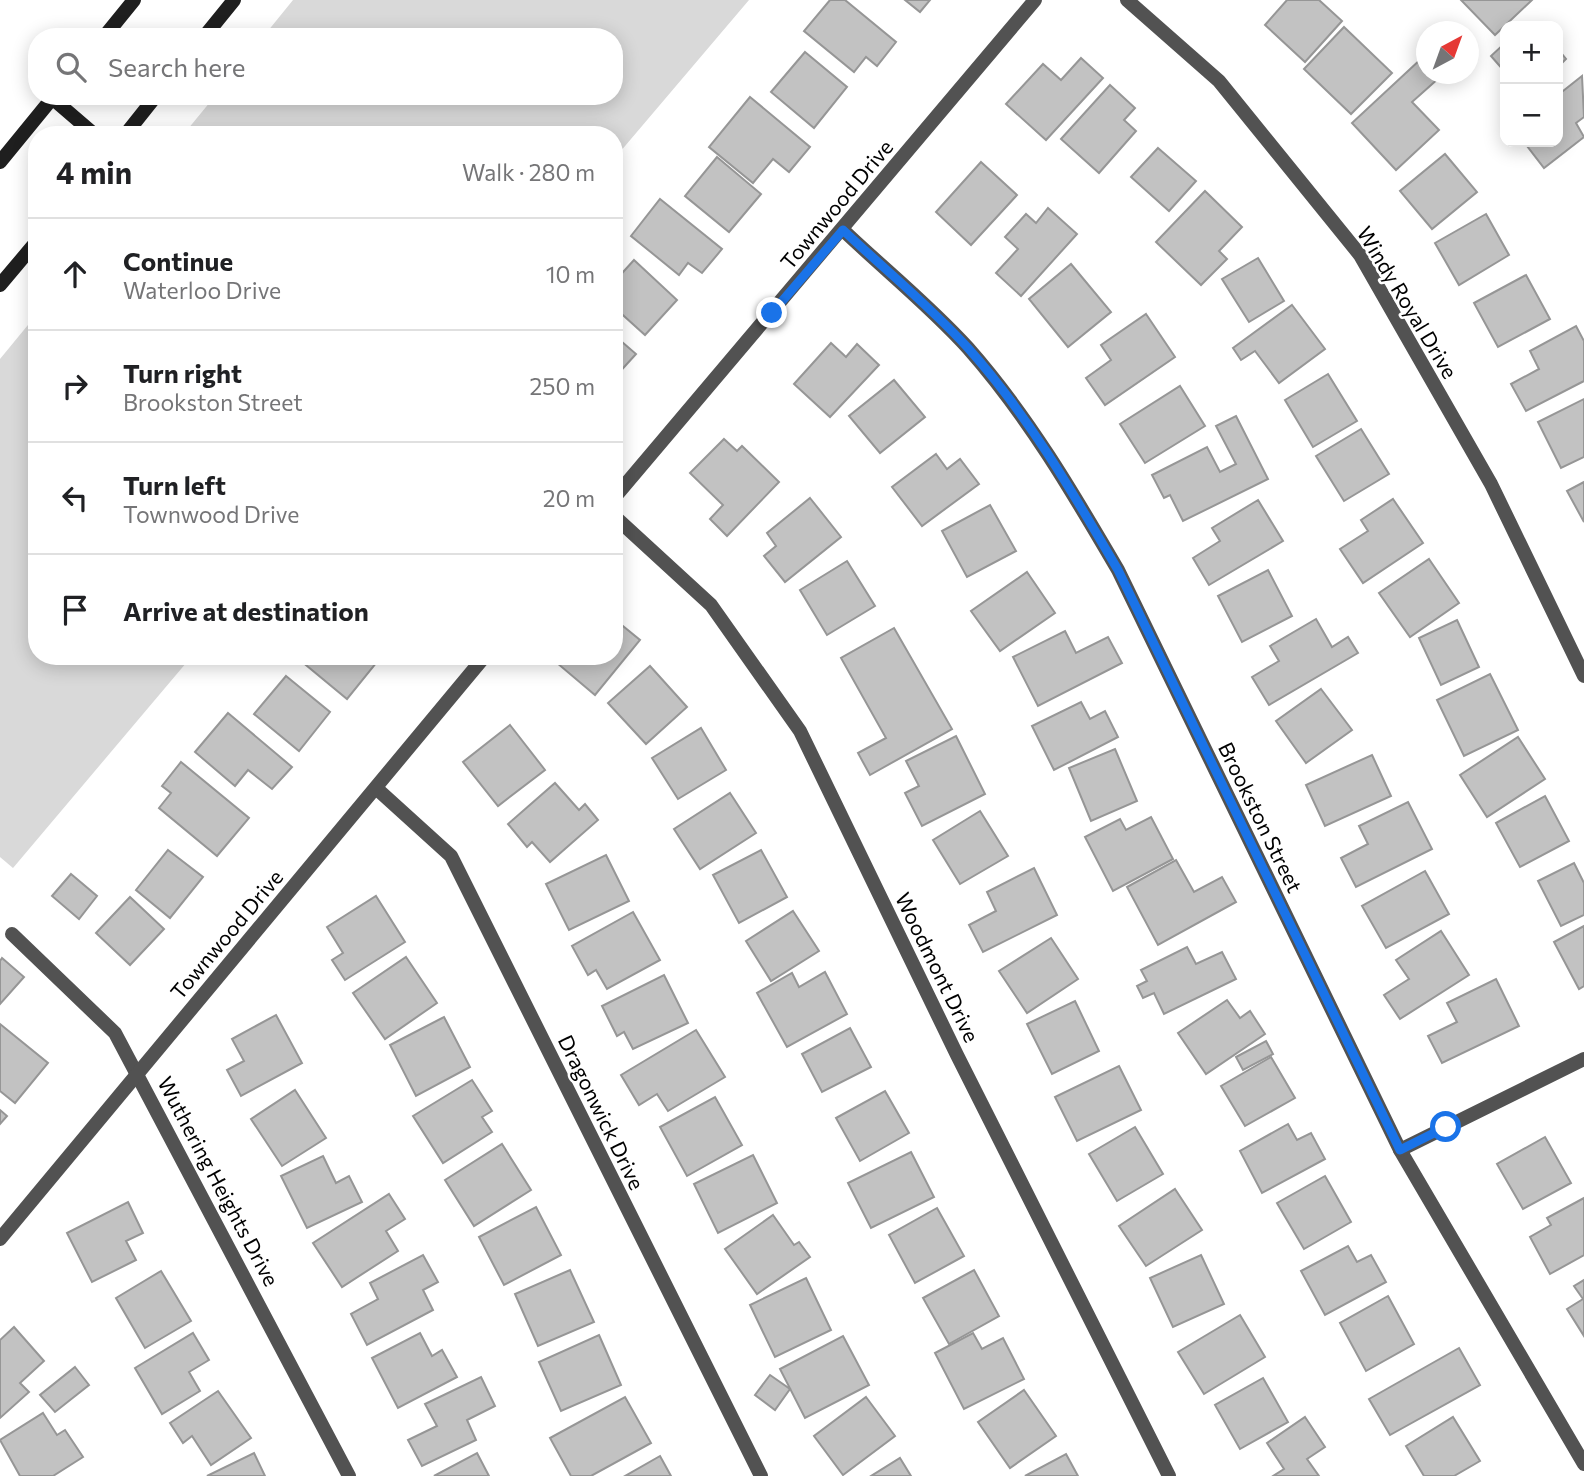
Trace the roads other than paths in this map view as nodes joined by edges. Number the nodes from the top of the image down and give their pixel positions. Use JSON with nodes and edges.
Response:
{"nodes":[{"id":1,"x":134,"y":0,"type":"edge"},
{"id":2,"x":234,"y":0,"type":"edge"},
{"id":3,"x":1035,"y":0,"type":"edge"},
{"id":4,"x":1127,"y":0,"type":"edge"},
{"id":5,"x":111,"y":28,"type":"edge"},
{"id":6,"x":211,"y":28,"type":"edge"},
{"id":7,"x":46,"y":105,"type":"edge"},
{"id":8,"x":62,"y":105,"type":"edge"},
{"id":9,"x":149,"y":105,"type":"edge"},
{"id":10,"x":29,"y":126,"type":"edge"},
{"id":11,"x":85,"y":126,"type":"edge"},
{"id":12,"x":132,"y":126,"type":"edge"},
{"id":13,"x":28,"y":128,"type":"edge"},
{"id":14,"x":0,"y":162,"type":"edge"},
{"id":15,"x":843,"y":230,"type":"junction"},
{"id":16,"x":28,"y":252,"type":"edge"},
{"id":17,"x":0,"y":285,"type":"edge"},
{"id":18,"x":623,"y":487,"type":"edge"},
{"id":19,"x":623,"y":524,"type":"edge"},
{"id":20,"x":478,"y":665,"type":"edge"},
{"id":21,"x":1584,"y":676,"type":"edge"},
{"id":22,"x":376,"y":788,"type":"junction"},
{"id":23,"x":12,"y":934,"type":"dead end"},
{"id":24,"x":1584,"y":1059,"type":"edge"},
{"id":25,"x":138,"y":1071,"type":"junction"},
{"id":26,"x":1400,"y":1150,"type":"junction"},
{"id":27,"x":0,"y":1239,"type":"edge"},
{"id":28,"x":1584,"y":1464,"type":"edge"},
{"id":29,"x":349,"y":1476,"type":"edge"},
{"id":30,"x":761,"y":1476,"type":"edge"},
{"id":31,"x":1169,"y":1476,"type":"edge"}],
"edges":[{"from":1,"to":5,"type":"main road"},
{"from":2,"to":6,"type":"main road"},
{"from":3,"to":15,"type":"street","name":"Townwood Drive"},
{"from":4,"to":21,"type":"street","name":"Windy Royal Drive"},
{"from":7,"to":10,"type":"main road"},
{"from":8,"to":11,"type":"main road"},
{"from":9,"to":12,"type":"main road"},
{"from":13,"to":14,"type":"main road"},
{"from":15,"to":18,"type":"street","name":"Townwood Drive"},
{"from":15,"to":26,"type":"street","name":"Brookston Street"},
{"from":16,"to":17,"type":"main road"},
{"from":19,"to":31,"type":"street","name":"Woodmont Drive"},
{"from":20,"to":22,"type":"street","name":"Townwood Drive"},
{"from":22,"to":25,"type":"street","name":"Townwood Drive"},
{"from":22,"to":30,"type":"street","name":"Dragonwick Drive"},
{"from":23,"to":25,"type":"street","name":"Wuthering Heights Drive"},
{"from":24,"to":26,"type":"street"},
{"from":25,"to":27,"type":"street","name":"Townwood Drive"},
{"from":25,"to":29,"type":"street","name":"Wuthering Heights Drive"},
{"from":26,"to":28,"type":"street","name":"Brookston Street"}]}
